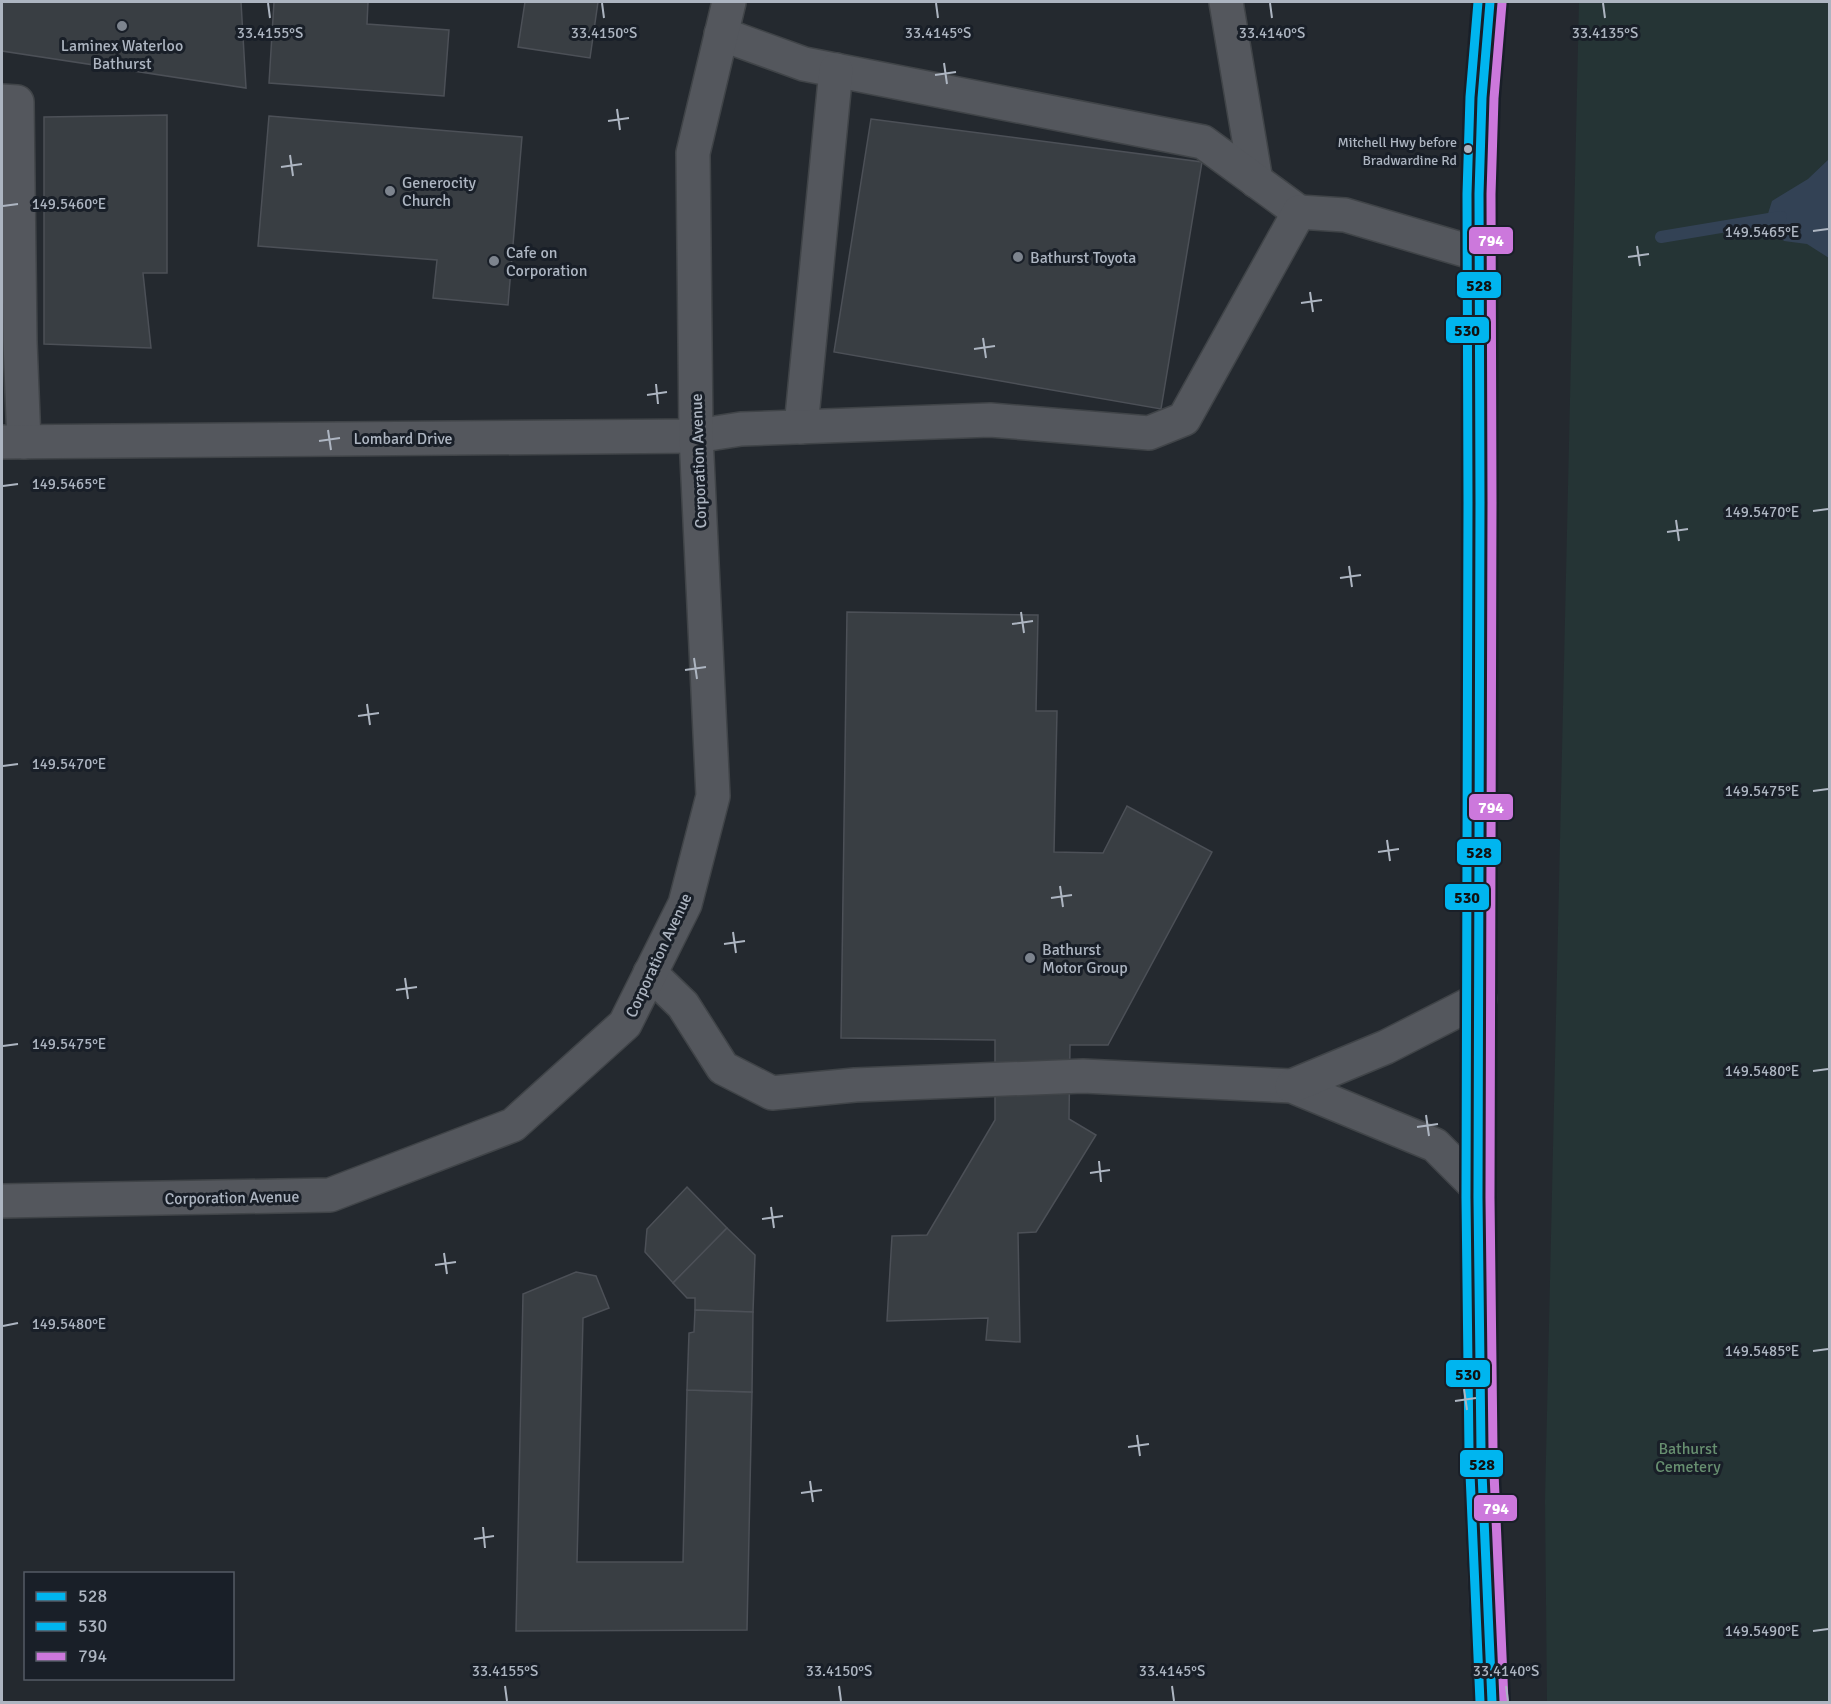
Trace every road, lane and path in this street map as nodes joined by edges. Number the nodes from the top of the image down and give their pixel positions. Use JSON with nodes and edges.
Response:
{"nodes":[{"id":1,"x":729,"y":2,"type":"edge"},
{"id":2,"x":1226,"y":2,"type":"edge"},
{"id":3,"x":1490,"y":2,"type":"edge"},
{"id":4,"x":721,"y":34,"type":"junction"},
{"id":5,"x":836,"y":70,"type":"junction"},
{"id":6,"x":2,"y":101,"type":"edge"},
{"id":7,"x":1257,"y":181,"type":"junction"},
{"id":8,"x":1299,"y":212,"type":"junction"},
{"id":9,"x":1478,"y":254,"type":"junction"},
{"id":10,"x":801,"y":427,"type":"junction"},
{"id":11,"x":696,"y":436,"type":"junction"},
{"id":12,"x":13,"y":442,"type":"edge"},
{"id":13,"x":650,"y":973,"type":"junction"},
{"id":14,"x":1480,"y":999,"type":"junction"},
{"id":15,"x":1292,"y":1086,"type":"junction"},
{"id":16,"x":1479,"y":1189,"type":"junction"},
{"id":17,"x":2,"y":1201,"type":"edge"},
{"id":18,"x":1492,"y":1702,"type":"edge"}],
"edges":[{"from":1,"to":4,"type":"street","name":"Corporation Avenue"},
{"from":2,"to":7,"type":"street"},
{"from":3,"to":9,"type":"highway"},
{"from":4,"to":5,"type":"street"},
{"from":4,"to":11,"type":"street","name":"Corporation Avenue"},
{"from":5,"to":7,"type":"street"},
{"from":5,"to":10,"type":"street"},
{"from":6,"to":12,"type":"street"},
{"from":7,"to":8,"type":"street"},
{"from":8,"to":9,"type":"street"},
{"from":8,"to":10,"type":"street","name":"Lombard Drive"},
{"from":9,"to":14,"type":"highway"},
{"from":10,"to":11,"type":"street","name":"Lombard Drive"},
{"from":11,"to":12,"type":"street","name":"Lombard Drive"},
{"from":11,"to":13,"type":"street","name":"Corporation Avenue"},
{"from":13,"to":15,"type":"street"},
{"from":13,"to":17,"type":"street","name":"Corporation Avenue"},
{"from":14,"to":15,"type":"street"},
{"from":14,"to":16,"type":"highway"},
{"from":15,"to":16,"type":"street"},
{"from":16,"to":18,"type":"highway"}]}
